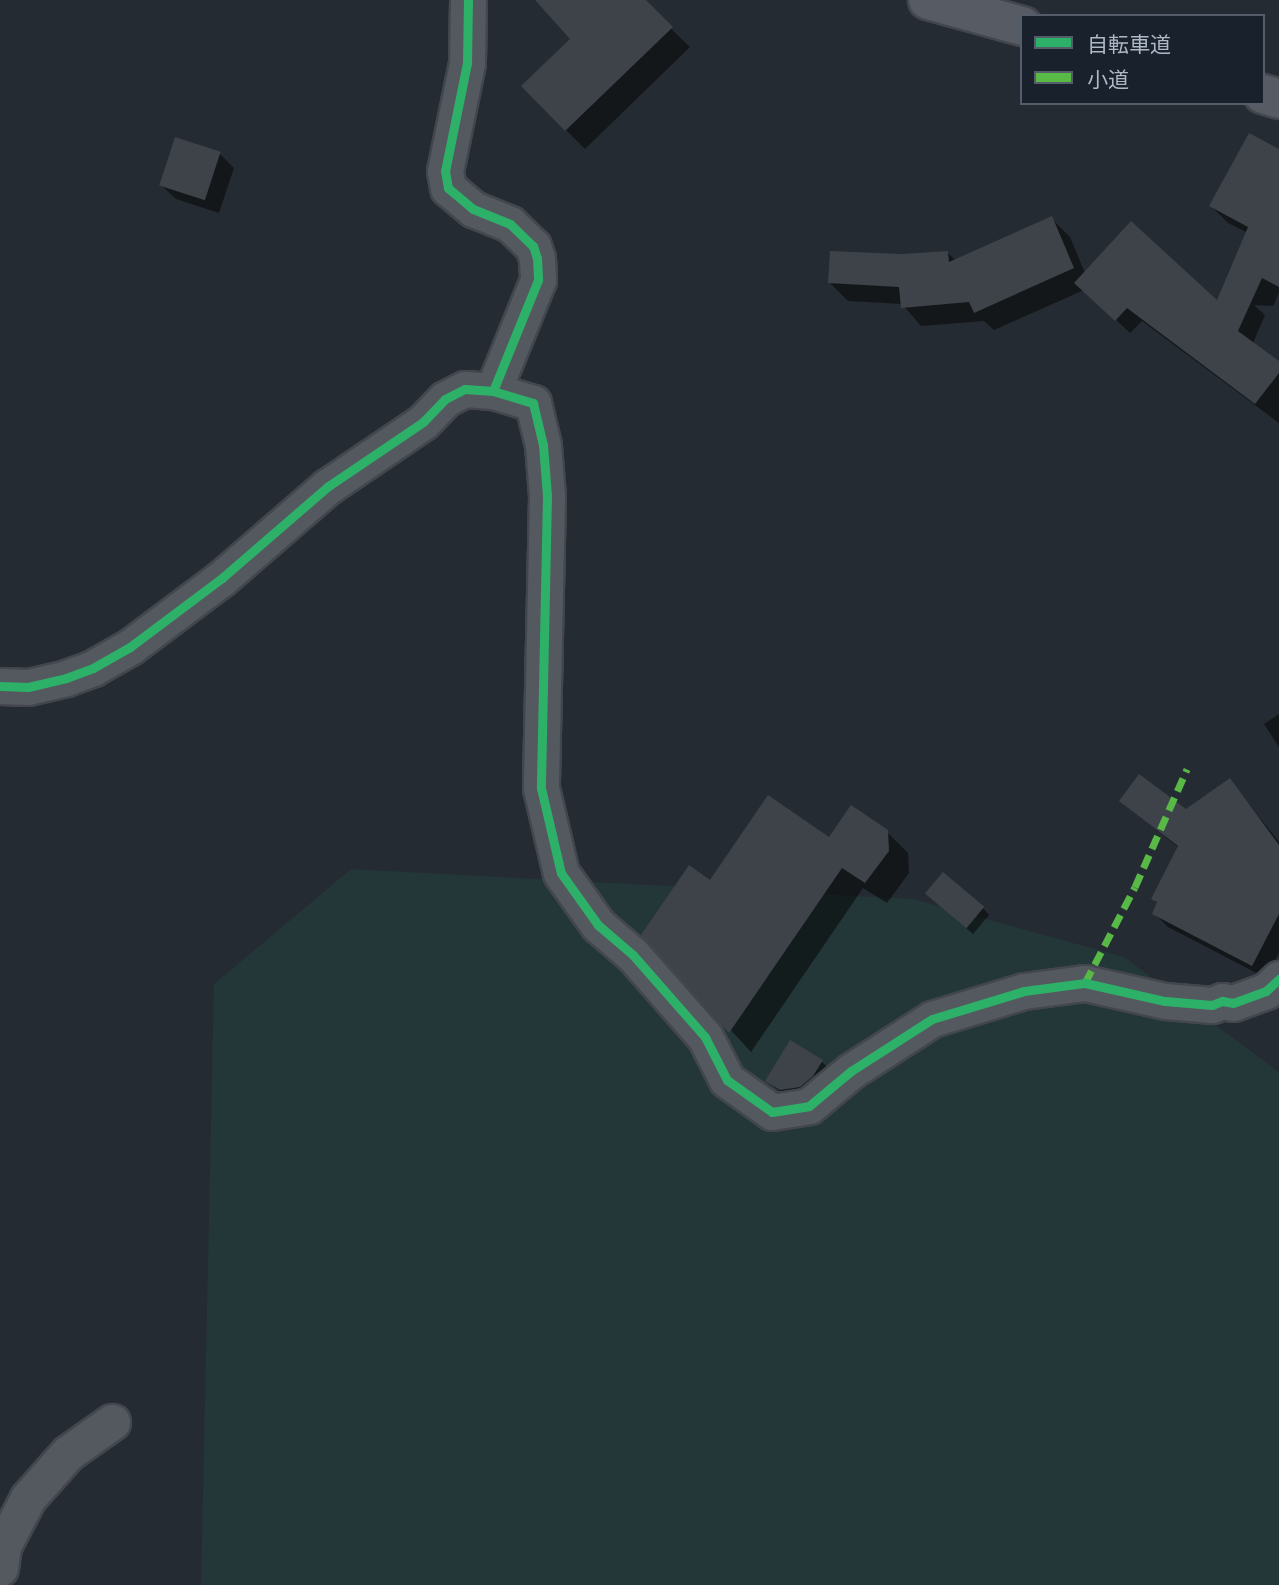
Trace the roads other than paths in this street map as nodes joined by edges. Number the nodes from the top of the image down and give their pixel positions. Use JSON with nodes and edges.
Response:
{"nodes":[{"id":1,"x":468,"y":0,"type":"edge"},
{"id":2,"x":928,"y":0,"type":"edge"},
{"id":3,"x":1020,"y":25,"type":"edge"},
{"id":4,"x":493,"y":391,"type":"junction"},
{"id":5,"x":0,"y":687,"type":"edge"},
{"id":6,"x":1279,"y":979,"type":"edge"},
{"id":7,"x":112,"y":1422,"type":"dead end"},
{"id":8,"x":0,"y":1568,"type":"edge"}],
"edges":[{"from":1,"to":4,"type":"street"},
{"from":2,"to":3,"type":"main road"},
{"from":4,"to":5,"type":"street"},
{"from":4,"to":6,"type":"street"},
{"from":7,"to":8,"type":"street"}]}
